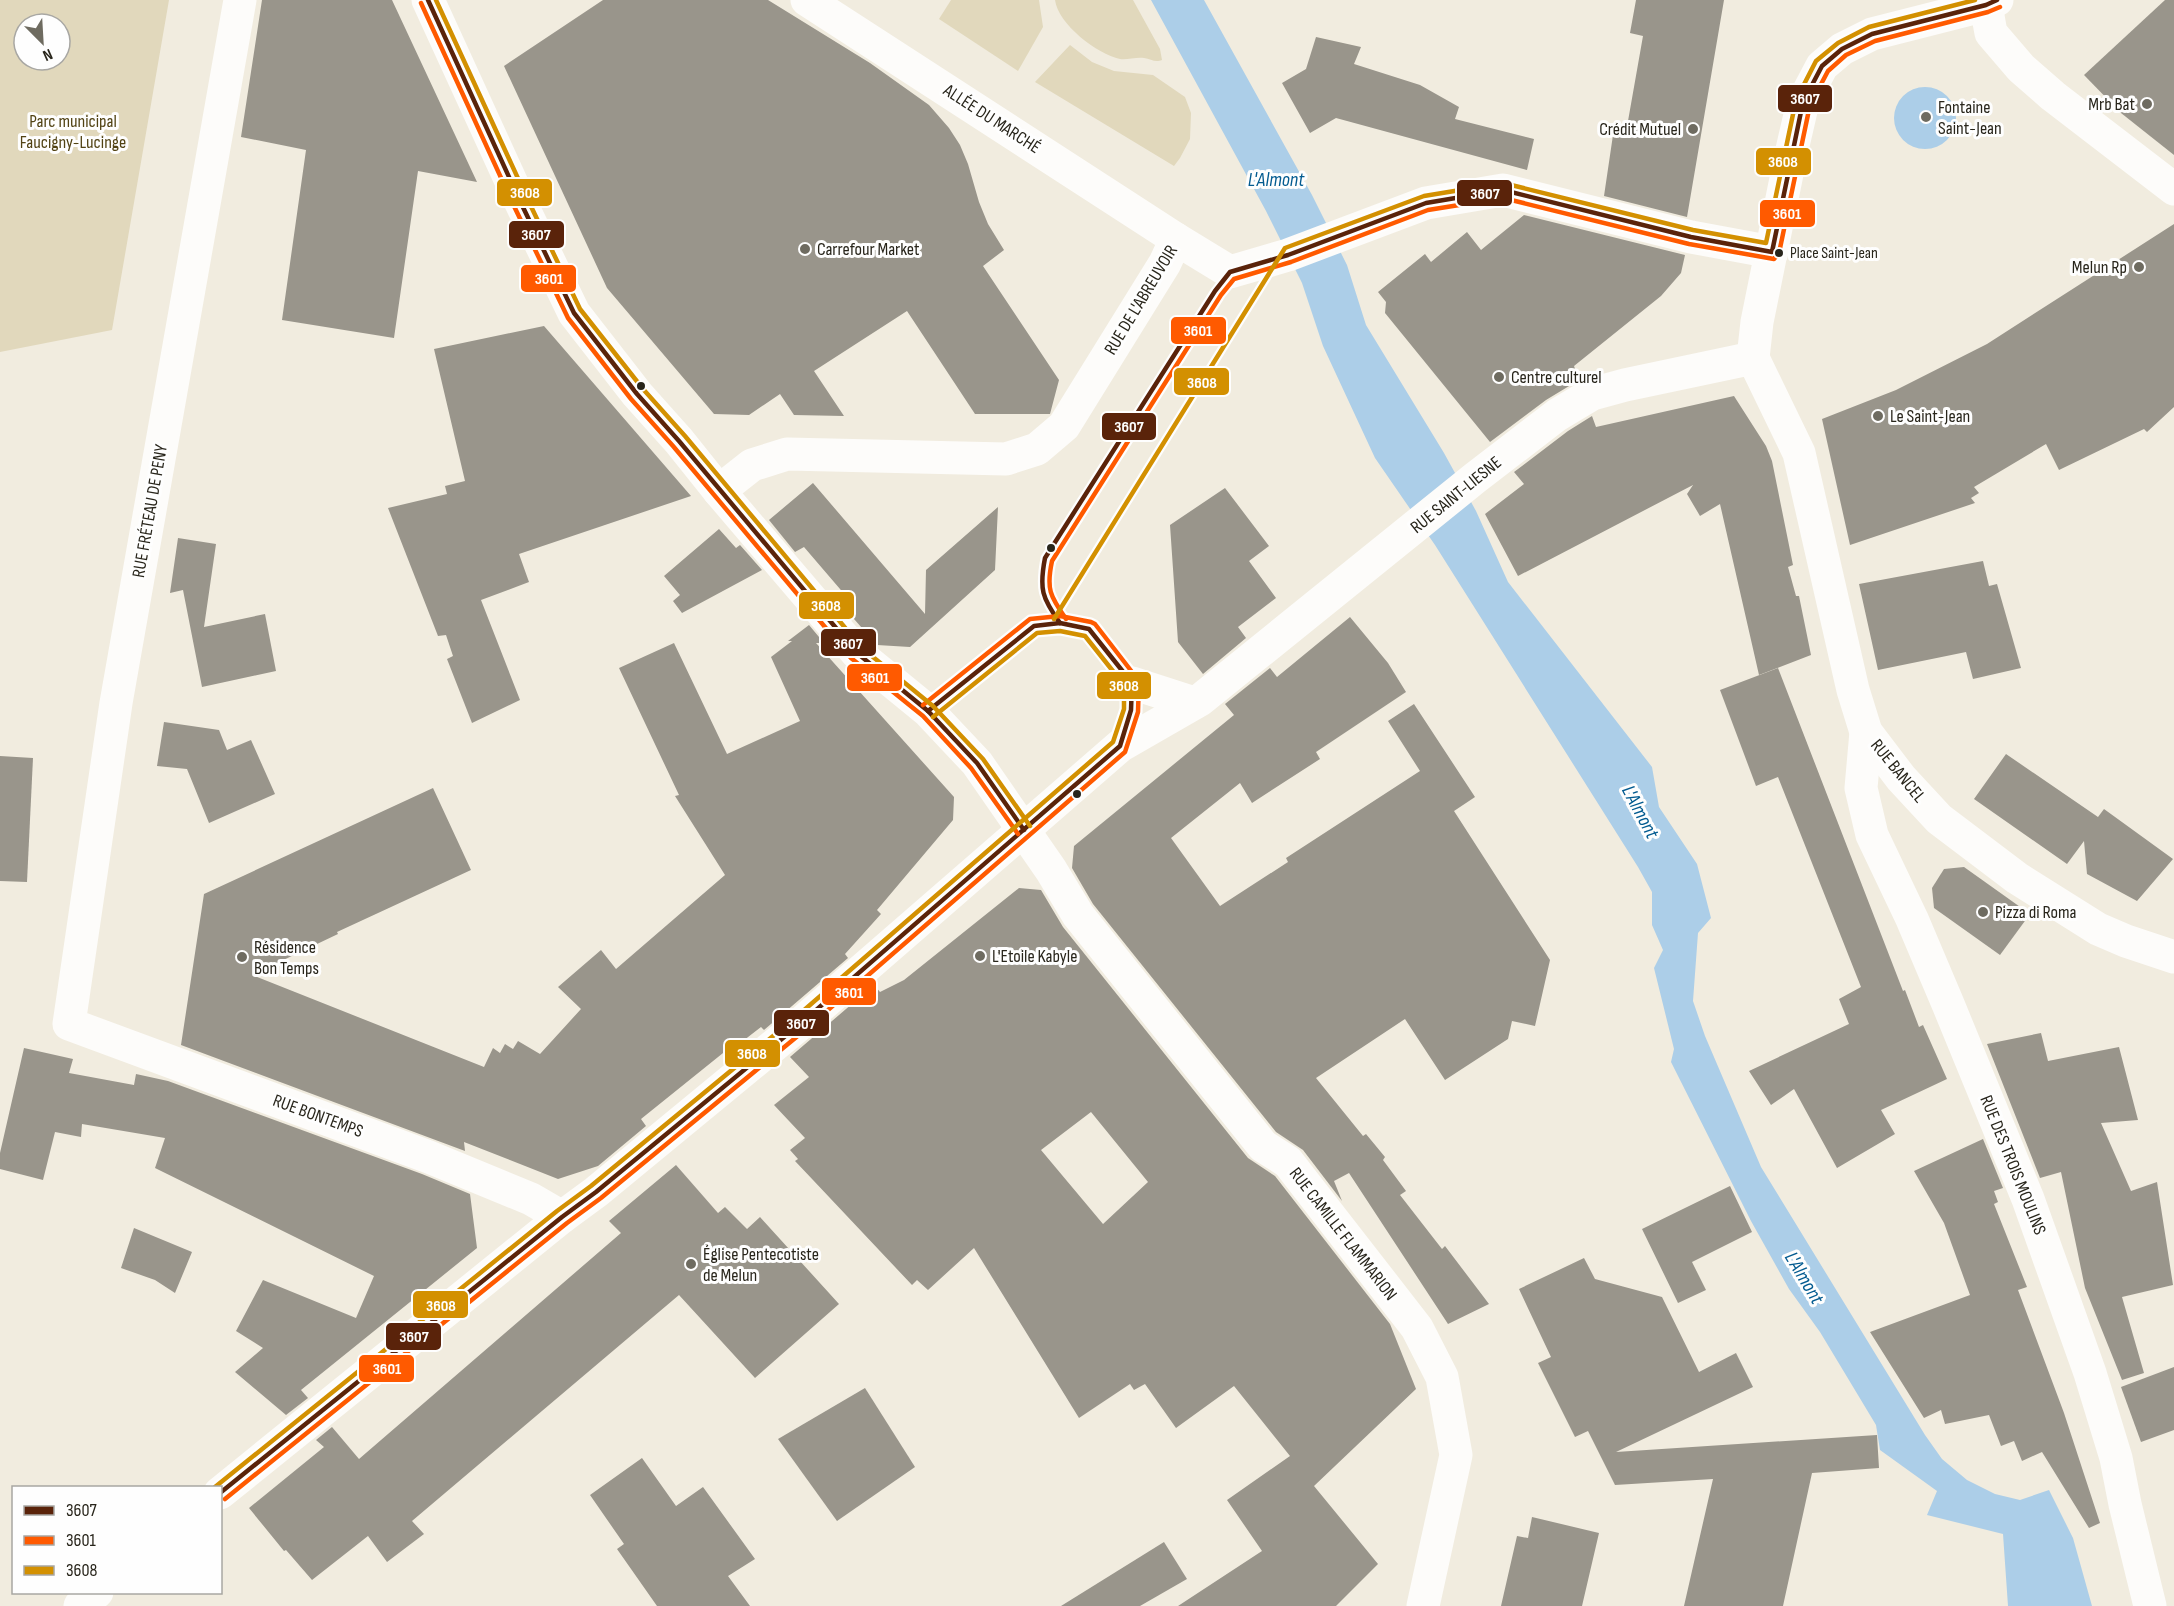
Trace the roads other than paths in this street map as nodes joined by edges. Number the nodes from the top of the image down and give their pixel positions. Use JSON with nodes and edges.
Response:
{"nodes":[{"id":1,"x":240,"y":0,"type":"edge"},
{"id":2,"x":428,"y":0,"type":"edge"},
{"id":3,"x":807,"y":0,"type":"edge"},
{"id":4,"x":2018,"y":0,"type":"edge"},
{"id":5,"x":1992,"y":3,"type":"edge"},
{"id":6,"x":2174,"y":189,"type":"edge"},
{"id":7,"x":1176,"y":239,"type":"junction"},
{"id":8,"x":1772,"y":252,"type":"junction"},
{"id":9,"x":1753,"y":358,"type":"junction"},
{"id":10,"x":719,"y":491,"type":"junction"},
{"id":11,"x":1132,"y":683,"type":"dead end"},
{"id":12,"x":1194,"y":703,"type":"junction"},
{"id":13,"x":1866,"y":732,"type":"junction"},
{"id":14,"x":1024,"y":830,"type":"junction"},
{"id":15,"x":2174,"y":957,"type":"edge"},
{"id":16,"x":69,"y":1024,"type":"joint"},
{"id":17,"x":562,"y":1217,"type":"junction"},
{"id":18,"x":222,"y":1490,"type":"edge"},
{"id":19,"x":96,"y":1594,"type":"edge"},
{"id":20,"x":80,"y":1606,"type":"edge"},
{"id":21,"x":1423,"y":1606,"type":"edge"},
{"id":22,"x":2150,"y":1606,"type":"edge"}],
"edges":[{"from":1,"to":16,"type":"street","name":"RUE FRÉTEAU DE PENY"},
{"from":2,"to":10,"type":"street","name":"RUE CAMILLE FLAMMARION"},
{"from":3,"to":7,"type":"street","name":"ALLÉE DU MARCHÉ"},
{"from":4,"to":5,"type":"street"},
{"from":5,"to":6,"type":"street"},
{"from":5,"to":8,"type":"street"},
{"from":7,"to":8,"type":"street","name":"RUE DE L'ABREUVOIR"},
{"from":7,"to":10,"type":"street","name":"RUE DE L'ABREUVOIR"},
{"from":8,"to":9,"type":"street"},
{"from":9,"to":12,"type":"street","name":"RUE SAINT-LIESNE"},
{"from":9,"to":13,"type":"street","name":"RUE BANCEL"},
{"from":10,"to":14,"type":"street","name":"RUE CAMILLE FLAMMARION"},
{"from":11,"to":12,"type":"street"},
{"from":12,"to":14,"type":"street","name":"RUE SAINT-LIESNE"},
{"from":13,"to":15,"type":"street","name":"RUE BANCEL"},
{"from":13,"to":22,"type":"street","name":"RUE DES TROIS MOULINS"},
{"from":14,"to":17,"type":"street","name":"RUE SAINT-LIESNE"},
{"from":14,"to":21,"type":"street","name":"RUE CAMILLE FLAMMARION"},
{"from":16,"to":17,"type":"street","name":"RUE BONTEMPS"},
{"from":17,"to":18,"type":"street","name":"RUE SAINT-LIESNE"},
{"from":19,"to":20,"type":"street"}]}
